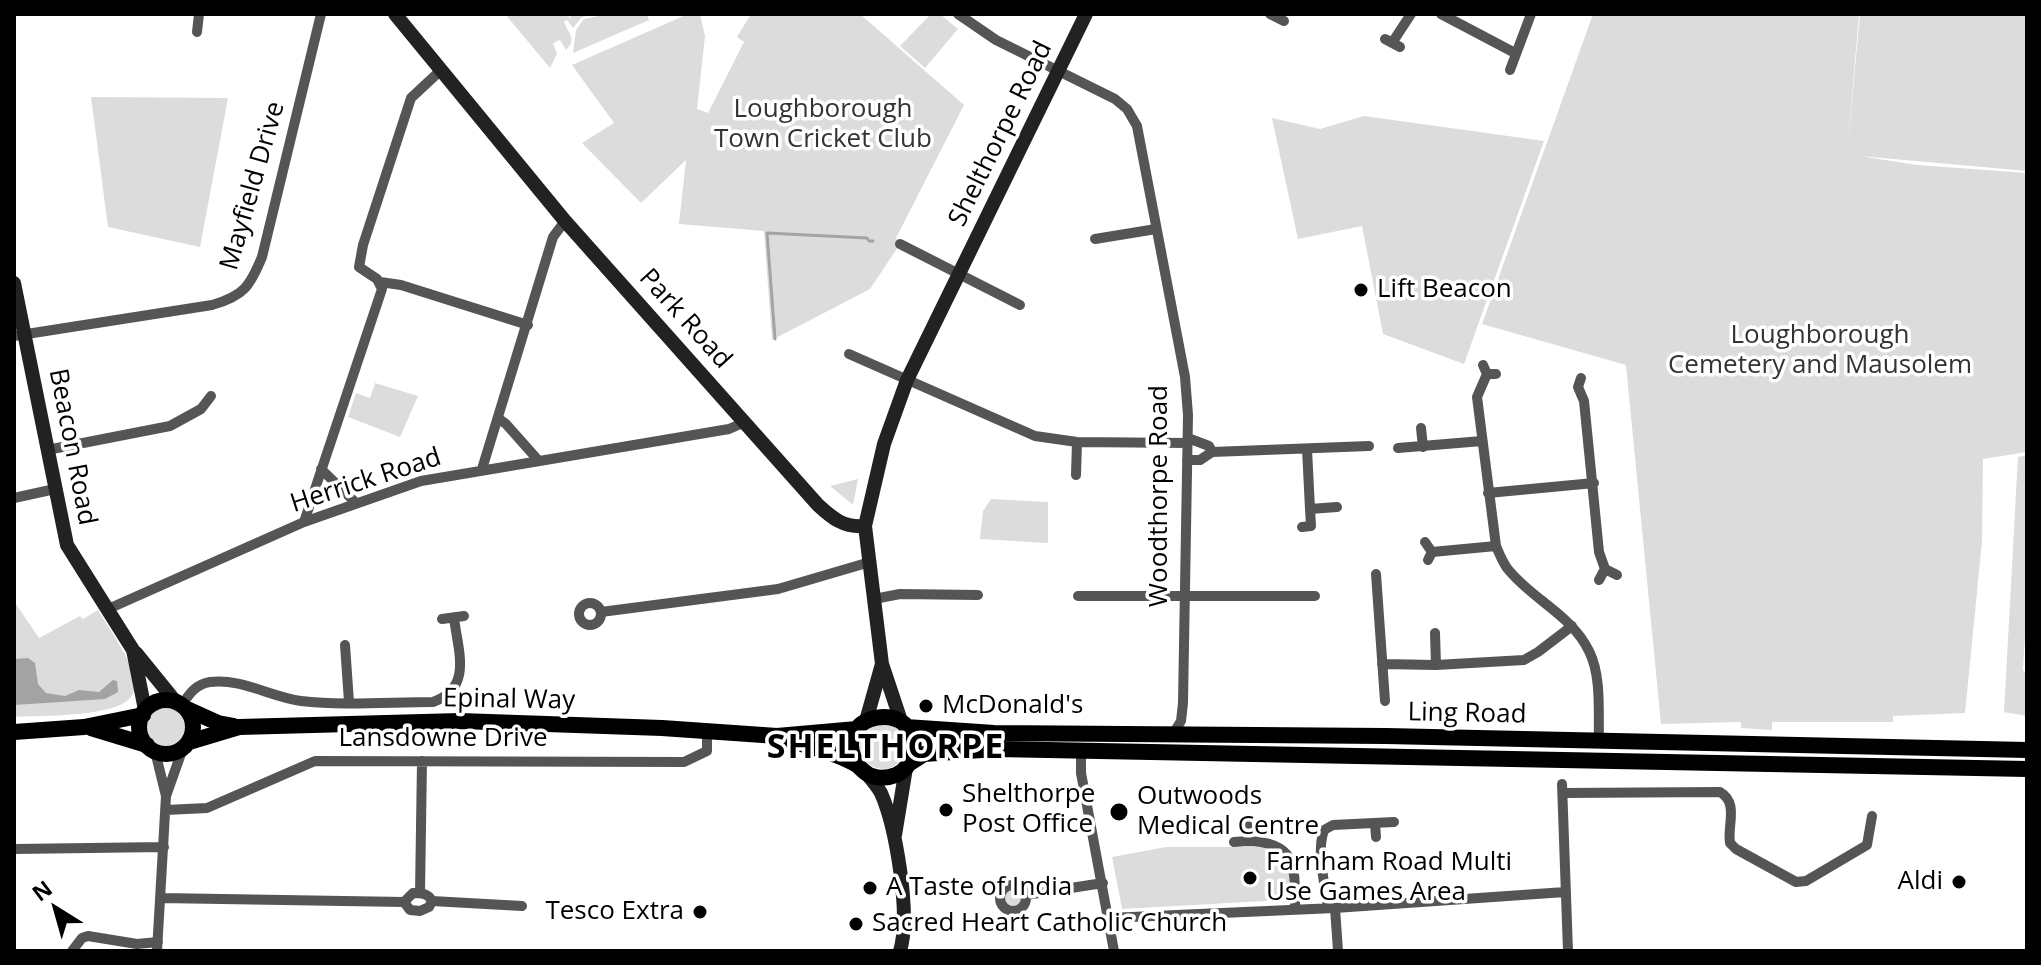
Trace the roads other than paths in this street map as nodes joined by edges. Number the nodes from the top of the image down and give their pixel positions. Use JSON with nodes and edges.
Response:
{"nodes":[{"id":1,"x":199,"y":14,"type":"edge"},
{"id":2,"x":321,"y":14,"type":"edge"},
{"id":3,"x":395,"y":14,"type":"edge"},
{"id":4,"x":958,"y":14,"type":"edge"},
{"id":5,"x":1086,"y":14,"type":"edge"},
{"id":6,"x":1411,"y":14,"type":"edge"},
{"id":7,"x":1441,"y":14,"type":"edge"},
{"id":8,"x":1531,"y":14,"type":"edge"},
{"id":9,"x":197,"y":32,"type":"dead end"},
{"id":10,"x":1392,"y":43,"type":"dead end"},
{"id":11,"x":1515,"y":53,"type":"junction"},
{"id":12,"x":441,"y":70,"type":"junction"},
{"id":13,"x":1510,"y":70,"type":"dead end"},
{"id":14,"x":1059,"y":72,"type":"junction"},
{"id":15,"x":565,"y":221,"type":"junction"},
{"id":16,"x":1156,"y":229,"type":"junction"},
{"id":17,"x":1095,"y":239,"type":"dead end"},
{"id":18,"x":900,"y":244,"type":"dead end"},
{"id":19,"x":959,"y":275,"type":"junction"},
{"id":20,"x":380,"y":282,"type":"junction"},
{"id":21,"x":14,"y":283,"type":"edge"},
{"id":22,"x":1020,"y":305,"type":"dead end"},
{"id":23,"x":528,"y":325,"type":"junction"},
{"id":24,"x":19,"y":335,"type":"edge"},
{"id":25,"x":849,"y":354,"type":"dead end"},
{"id":26,"x":1489,"y":371,"type":"dead end"},
{"id":27,"x":907,"y":380,"type":"junction"},
{"id":28,"x":1575,"y":385,"type":"dead end"},
{"id":29,"x":211,"y":396,"type":"dead end"},
{"id":30,"x":498,"y":418,"type":"junction"},
{"id":31,"x":745,"y":422,"type":"junction"},
{"id":32,"x":1421,"y":428,"type":"dead end"},
{"id":33,"x":1188,"y":440,"type":"junction"},
{"id":34,"x":1482,"y":441,"type":"junction"},
{"id":35,"x":1077,"y":442,"type":"junction"},
{"id":36,"x":1369,"y":446,"type":"dead end"},
{"id":37,"x":1423,"y":447,"type":"junction"},
{"id":38,"x":1398,"y":448,"type":"dead end"},
{"id":39,"x":1307,"y":449,"type":"junction"},
{"id":40,"x":47,"y":450,"type":"junction"},
{"id":41,"x":1212,"y":452,"type":"junction"},
{"id":42,"x":538,"y":460,"type":"junction"},
{"id":43,"x":1187,"y":460,"type":"junction"},
{"id":44,"x":321,"y":469,"type":"junction"},
{"id":45,"x":482,"y":469,"type":"junction"},
{"id":46,"x":1076,"y":475,"type":"dead end"},
{"id":47,"x":1594,"y":483,"type":"junction"},
{"id":48,"x":55,"y":489,"type":"junction"},
{"id":49,"x":1488,"y":493,"type":"junction"},
{"id":50,"x":14,"y":498,"type":"edge"},
{"id":51,"x":356,"y":503,"type":"junction"},
{"id":52,"x":1337,"y":507,"type":"dead end"},
{"id":53,"x":1310,"y":509,"type":"junction"},
{"id":54,"x":304,"y":522,"type":"junction"},
{"id":55,"x":865,"y":526,"type":"junction"},
{"id":56,"x":1302,"y":527,"type":"dead end"},
{"id":57,"x":1425,"y":542,"type":"dead end"},
{"id":58,"x":1496,"y":546,"type":"junction"},
{"id":59,"x":870,"y":562,"type":"junction"},
{"id":60,"x":1376,"y":574,"type":"dead end"},
{"id":61,"x":1617,"y":575,"type":"dead end"},
{"id":62,"x":978,"y":595,"type":"dead end"},
{"id":63,"x":1078,"y":596,"type":"dead end"},
{"id":64,"x":1315,"y":596,"type":"dead end"},
{"id":65,"x":1185,"y":597,"type":"junction"},
{"id":66,"x":874,"y":599,"type":"junction"},
{"id":67,"x":108,"y":609,"type":"junction"},
{"id":68,"x":601,"y":612,"type":"dead end"},
{"id":69,"x":442,"y":619,"type":"dead end"},
{"id":70,"x":1572,"y":626,"type":"junction"},
{"id":71,"x":1435,"y":633,"type":"dead end"},
{"id":72,"x":345,"y":645,"type":"dead end"},
{"id":73,"x":133,"y":650,"type":"junction"},
{"id":74,"x":882,"y":664,"type":"junction"},
{"id":75,"x":1382,"y":664,"type":"junction"},
{"id":76,"x":1436,"y":665,"type":"junction"},
{"id":77,"x":1385,"y":701,"type":"dead end"},
{"id":78,"x":349,"y":702,"type":"junction"},
{"id":79,"x":181,"y":705,"type":"junction"},
{"id":80,"x":144,"y":712,"type":"junction"},
{"id":81,"x":904,"y":724,"type":"junction"},
{"id":82,"x":862,"y":725,"type":"junction"},
{"id":83,"x":84,"y":727,"type":"junction"},
{"id":84,"x":239,"y":727,"type":"junction"},
{"id":85,"x":707,"y":731,"type":"junction"},
{"id":86,"x":14,"y":732,"type":"edge"},
{"id":87,"x":1173,"y":734,"type":"junction"},
{"id":88,"x":777,"y":736,"type":"junction"},
{"id":89,"x":1599,"y":742,"type":"junction"},
{"id":90,"x":186,"y":745,"type":"junction"},
{"id":91,"x":151,"y":748,"type":"junction"},
{"id":92,"x":1081,"y":750,"type":"junction"},
{"id":93,"x":2027,"y":750,"type":"edge"},
{"id":94,"x":1151,"y":752,"type":"junction"},
{"id":95,"x":422,"y":761,"type":"junction"},
{"id":96,"x":908,"y":766,"type":"junction"},
{"id":97,"x":2027,"y":769,"type":"edge"},
{"id":98,"x":862,"y":770,"type":"junction"},
{"id":99,"x":166,"y":796,"type":"junction"},
{"id":100,"x":166,"y":810,"type":"junction"},
{"id":101,"x":1872,"y":816,"type":"dead end"},
{"id":102,"x":1394,"y":822,"type":"dead end"},
{"id":103,"x":1247,"y":823,"type":"dead end"},
{"id":104,"x":1375,"y":823,"type":"junction"},
{"id":105,"x":895,"y":835,"type":"junction"},
{"id":106,"x":1376,"y":837,"type":"dead end"},
{"id":107,"x":1247,"y":841,"type":"junction"},
{"id":108,"x":1234,"y":842,"type":"dead end"},
{"id":109,"x":164,"y":847,"type":"junction"},
{"id":110,"x":14,"y":849,"type":"edge"},
{"id":111,"x":1103,"y":883,"type":"junction"},
{"id":112,"x":1565,"y":892,"type":"junction"},
{"id":113,"x":420,"y":893,"type":"junction"},
{"id":114,"x":1026,"y":895,"type":"dead end"},
{"id":115,"x":161,"y":898,"type":"junction"},
{"id":116,"x":432,"y":901,"type":"junction"},
{"id":117,"x":404,"y":902,"type":"junction"},
{"id":118,"x":522,"y":906,"type":"dead end"},
{"id":119,"x":1332,"y":907,"type":"junction"},
{"id":120,"x":1295,"y":908,"type":"junction"},
{"id":121,"x":1109,"y":918,"type":"junction"},
{"id":122,"x":157,"y":946,"type":"edge"},
{"id":123,"x":72,"y":951,"type":"edge"},
{"id":124,"x":900,"y":951,"type":"edge"},
{"id":125,"x":1114,"y":951,"type":"edge"},
{"id":126,"x":1338,"y":951,"type":"edge"},
{"id":127,"x":1568,"y":951,"type":"edge"}],
"edges":[{"from":1,"to":9,"type":"street"},
{"from":2,"to":24,"type":"street","name":"Mayfield Drive"},
{"from":3,"to":12,"type":"street","name":"Park Road"},
{"from":4,"to":14,"type":"street","name":"Woodthorpe Road"},
{"from":5,"to":14,"type":"street","name":"Shelthorpe Road"},
{"from":6,"to":10,"type":"street"},
{"from":7,"to":11,"type":"street"},
{"from":8,"to":11,"type":"street"},
{"from":11,"to":13,"type":"street"},
{"from":12,"to":15,"type":"street","name":"Park Road"},
{"from":12,"to":20,"type":"street"},
{"from":14,"to":16,"type":"street","name":"Woodthorpe Road"},
{"from":14,"to":19,"type":"street","name":"Shelthorpe Road"},
{"from":15,"to":23,"type":"street"},
{"from":15,"to":31,"type":"street","name":"Park Road"},
{"from":16,"to":17,"type":"street"},
{"from":16,"to":33,"type":"street","name":"Woodthorpe Road"},
{"from":18,"to":19,"type":"street"},
{"from":19,"to":22,"type":"street"},
{"from":19,"to":27,"type":"street","name":"Shelthorpe Road"},
{"from":20,"to":23,"type":"street"},
{"from":20,"to":44,"type":"street"},
{"from":21,"to":24,"type":"street","name":"Beacon Road"},
{"from":23,"to":30,"type":"street"},
{"from":24,"to":40,"type":"street","name":"Beacon Road"},
{"from":25,"to":27,"type":"street"},
{"from":26,"to":34,"type":"street"},
{"from":27,"to":35,"type":"street"},
{"from":27,"to":55,"type":"street","name":"Shelthorpe Road"},
{"from":28,"to":47,"type":"street"},
{"from":29,"to":40,"type":"street"},
{"from":30,"to":42,"type":"street"},
{"from":30,"to":45,"type":"street"},
{"from":31,"to":42,"type":"street","name":"Herrick Road"},
{"from":31,"to":55,"type":"street","name":"Park Road"},
{"from":32,"to":37,"type":"street"},
{"from":33,"to":35,"type":"street"},
{"from":33,"to":41,"type":"street"},
{"from":33,"to":43,"type":"street","name":"Woodthorpe Road"},
{"from":34,"to":37,"type":"street"},
{"from":34,"to":49,"type":"street"},
{"from":35,"to":46,"type":"street"},
{"from":36,"to":39,"type":"street"},
{"from":37,"to":38,"type":"street"},
{"from":39,"to":41,"type":"street"},
{"from":39,"to":53,"type":"street"},
{"from":40,"to":48,"type":"street","name":"Beacon Road"},
{"from":41,"to":43,"type":"street"},
{"from":42,"to":45,"type":"street","name":"Herrick Road"},
{"from":43,"to":65,"type":"street","name":"Woodthorpe Road"},
{"from":44,"to":51,"type":"street"},
{"from":44,"to":54,"type":"street"},
{"from":45,"to":51,"type":"street","name":"Herrick Road"},
{"from":47,"to":49,"type":"street"},
{"from":47,"to":61,"type":"street"},
{"from":48,"to":50,"type":"street"},
{"from":48,"to":67,"type":"street","name":"Beacon Road"},
{"from":49,"to":58,"type":"street"},
{"from":51,"to":54,"type":"street","name":"Herrick Road"},
{"from":52,"to":53,"type":"street"},
{"from":53,"to":56,"type":"street"},
{"from":54,"to":67,"type":"street","name":"Herrick Road"},
{"from":55,"to":59,"type":"street"},
{"from":57,"to":58,"type":"street"},
{"from":58,"to":70,"type":"street"},
{"from":59,"to":66,"type":"street"},
{"from":59,"to":68,"type":"street"},
{"from":60,"to":75,"type":"street","name":"Ling Road"},
{"from":62,"to":66,"type":"street"},
{"from":63,"to":65,"type":"street"},
{"from":64,"to":65,"type":"street"},
{"from":65,"to":87,"type":"street","name":"Woodthorpe Road"},
{"from":66,"to":74,"type":"street"},
{"from":67,"to":73,"type":"street","name":"Beacon Road"},
{"from":69,"to":78,"type":"street"},
{"from":70,"to":76,"type":"street"},
{"from":70,"to":89,"type":"street"},
{"from":71,"to":76,"type":"street"},
{"from":72,"to":78,"type":"street"},
{"from":73,"to":79,"type":"street","name":"Beacon Road"},
{"from":73,"to":80,"type":"street","name":"Beacon Road"},
{"from":74,"to":81,"type":"street"},
{"from":74,"to":82,"type":"street"},
{"from":75,"to":76,"type":"street"},
{"from":75,"to":77,"type":"street","name":"Ling Road"},
{"from":78,"to":79,"type":"street"},
{"from":79,"to":80,"type":"main road"},
{"from":79,"to":84,"type":"main road","name":"Epinal Way"},
{"from":79,"to":90,"type":"main road"},
{"from":80,"to":83,"type":"main road"},
{"from":80,"to":91,"type":"main road"},
{"from":81,"to":82,"type":"main road"},
{"from":81,"to":87,"type":"main road","name":"Ling Road"},
{"from":81,"to":96,"type":"main road"},
{"from":82,"to":88,"type":"main road","name":"Epinal Way"},
{"from":82,"to":98,"type":"main road"},
{"from":83,"to":86,"type":"main road"},
{"from":83,"to":91,"type":"main road"},
{"from":84,"to":85,"type":"main road","name":"Epinal Way"},
{"from":84,"to":90,"type":"main road","name":"Epinal Way"},
{"from":85,"to":88,"type":"main road","name":"Epinal Way"},
{"from":85,"to":95,"type":"street","name":"Lansdowne Drive"},
{"from":87,"to":89,"type":"main road","name":"Ling Road"},
{"from":87,"to":94,"type":"main road"},
{"from":88,"to":98,"type":"main road","name":"Epinal Way"},
{"from":89,"to":93,"type":"main road","name":"Ling Road"},
{"from":90,"to":91,"type":"main road"},
{"from":90,"to":99,"type":"street"},
{"from":91,"to":99,"type":"street"},
{"from":92,"to":94,"type":"main road","name":"Ling Road"},
{"from":92,"to":96,"type":"main road","name":"Ling Road"},
{"from":92,"to":111,"type":"street"},
{"from":94,"to":97,"type":"main road","name":"Ling Road"},
{"from":95,"to":100,"type":"street","name":"Lansdowne Drive"},
{"from":95,"to":113,"type":"street"},
{"from":96,"to":98,"type":"main road"},
{"from":96,"to":105,"type":"street"},
{"from":98,"to":105,"type":"street"},
{"from":99,"to":100,"type":"street"},
{"from":100,"to":109,"type":"street"},
{"from":101,"to":112,"type":"street"},
{"from":102,"to":104,"type":"street"},
{"from":103,"to":107,"type":"street"},
{"from":104,"to":106,"type":"street"},
{"from":104,"to":119,"type":"street"},
{"from":105,"to":124,"type":"street"},
{"from":107,"to":108,"type":"street"},
{"from":107,"to":120,"type":"street"},
{"from":109,"to":110,"type":"street"},
{"from":109,"to":115,"type":"street"},
{"from":111,"to":114,"type":"street"},
{"from":111,"to":121,"type":"street"},
{"from":112,"to":119,"type":"street"},
{"from":112,"to":127,"type":"street"},
{"from":113,"to":116,"type":"street"},
{"from":113,"to":117,"type":"street"},
{"from":115,"to":117,"type":"street"},
{"from":115,"to":122,"type":"street"},
{"from":116,"to":117,"type":"street"},
{"from":116,"to":118,"type":"street"},
{"from":119,"to":120,"type":"street"},
{"from":119,"to":126,"type":"street"},
{"from":120,"to":121,"type":"street"},
{"from":121,"to":125,"type":"street"},
{"from":122,"to":123,"type":"street"}]}
